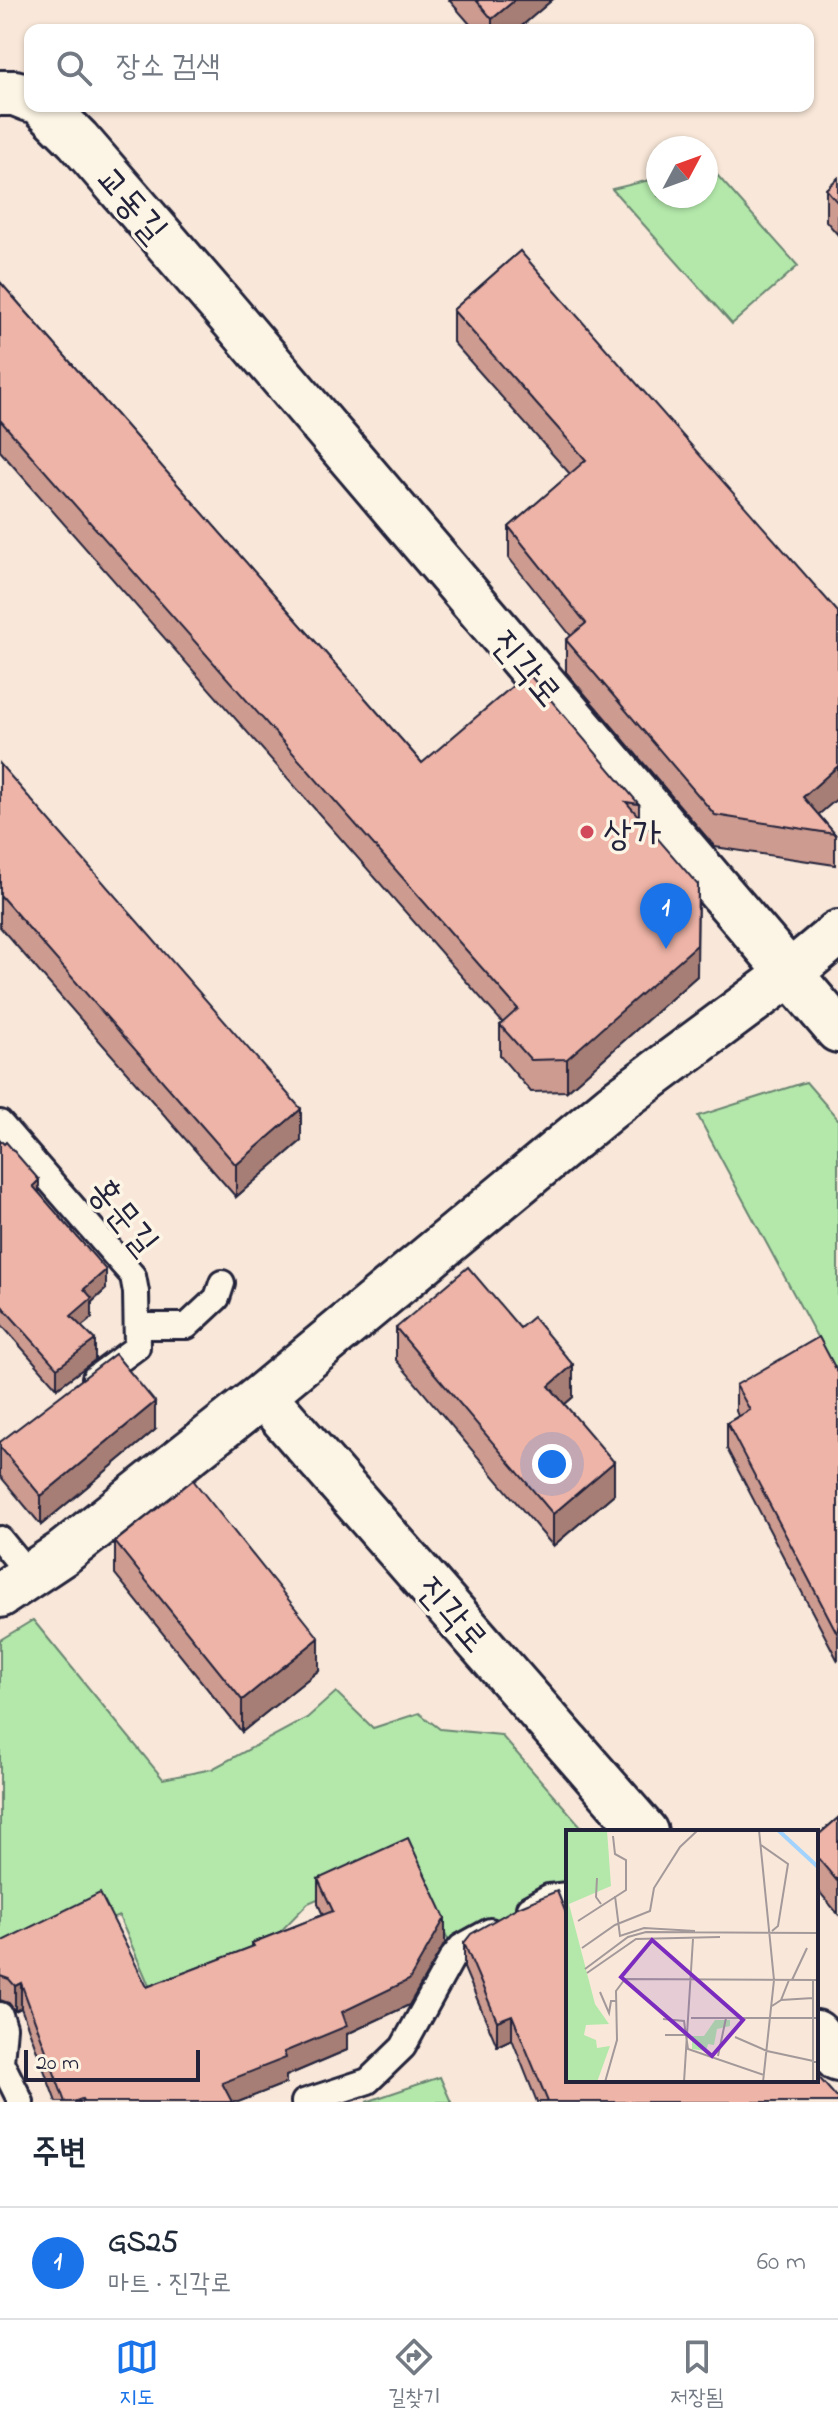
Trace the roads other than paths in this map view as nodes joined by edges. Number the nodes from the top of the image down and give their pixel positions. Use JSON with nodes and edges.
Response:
{"nodes":[{"id":1,"x":0,"y":93,"type":"edge"},
{"id":2,"x":24,"y":97,"type":"edge"},
{"id":3,"x":50,"y":112,"type":"edge"},
{"id":4,"x":219,"y":303,"type":"joint"},
{"id":5,"x":838,"y":933,"type":"edge"},
{"id":6,"x":789,"y":974,"type":"junction"},
{"id":7,"x":838,"y":1030,"type":"edge"},
{"id":8,"x":0,"y":1123,"type":"edge"},
{"id":9,"x":222,"y":1283,"type":"dead end"},
{"id":10,"x":137,"y":1326,"type":"junction"},
{"id":11,"x":75,"y":1394,"type":"edge"},
{"id":12,"x":263,"y":1395,"type":"junction"},
{"id":13,"x":0,"y":1539,"type":"edge"},
{"id":14,"x":15,"y":1586,"type":"edge"},
{"id":15,"x":643,"y":1830,"type":"edge"},
{"id":16,"x":566,"y":1895,"type":"edge"},
{"id":17,"x":0,"y":2015,"type":"edge"},
{"id":18,"x":818,"y":2035,"type":"edge"},
{"id":19,"x":838,"y":2059,"type":"edge"},
{"id":20,"x":21,"y":2102,"type":"edge"},
{"id":21,"x":304,"y":2102,"type":"edge"}],
"edges":[{"from":1,"to":2,"type":"street"},
{"from":3,"to":4,"type":"street","name":"교동길"},
{"from":4,"to":6,"type":"street","name":"진각로"},
{"from":5,"to":6,"type":"street"},
{"from":6,"to":7,"type":"street","name":"진각로"},
{"from":6,"to":12,"type":"street"},
{"from":8,"to":10,"type":"lane","name":"홍문길"},
{"from":9,"to":10,"type":"lane"},
{"from":10,"to":11,"type":"lane","name":"홍문길"},
{"from":12,"to":14,"type":"street"},
{"from":12,"to":15,"type":"street","name":"진각로"},
{"from":13,"to":14,"type":"lane"},
{"from":16,"to":21,"type":"lane"},
{"from":17,"to":20,"type":"lane"},
{"from":18,"to":19,"type":"street"}]}
